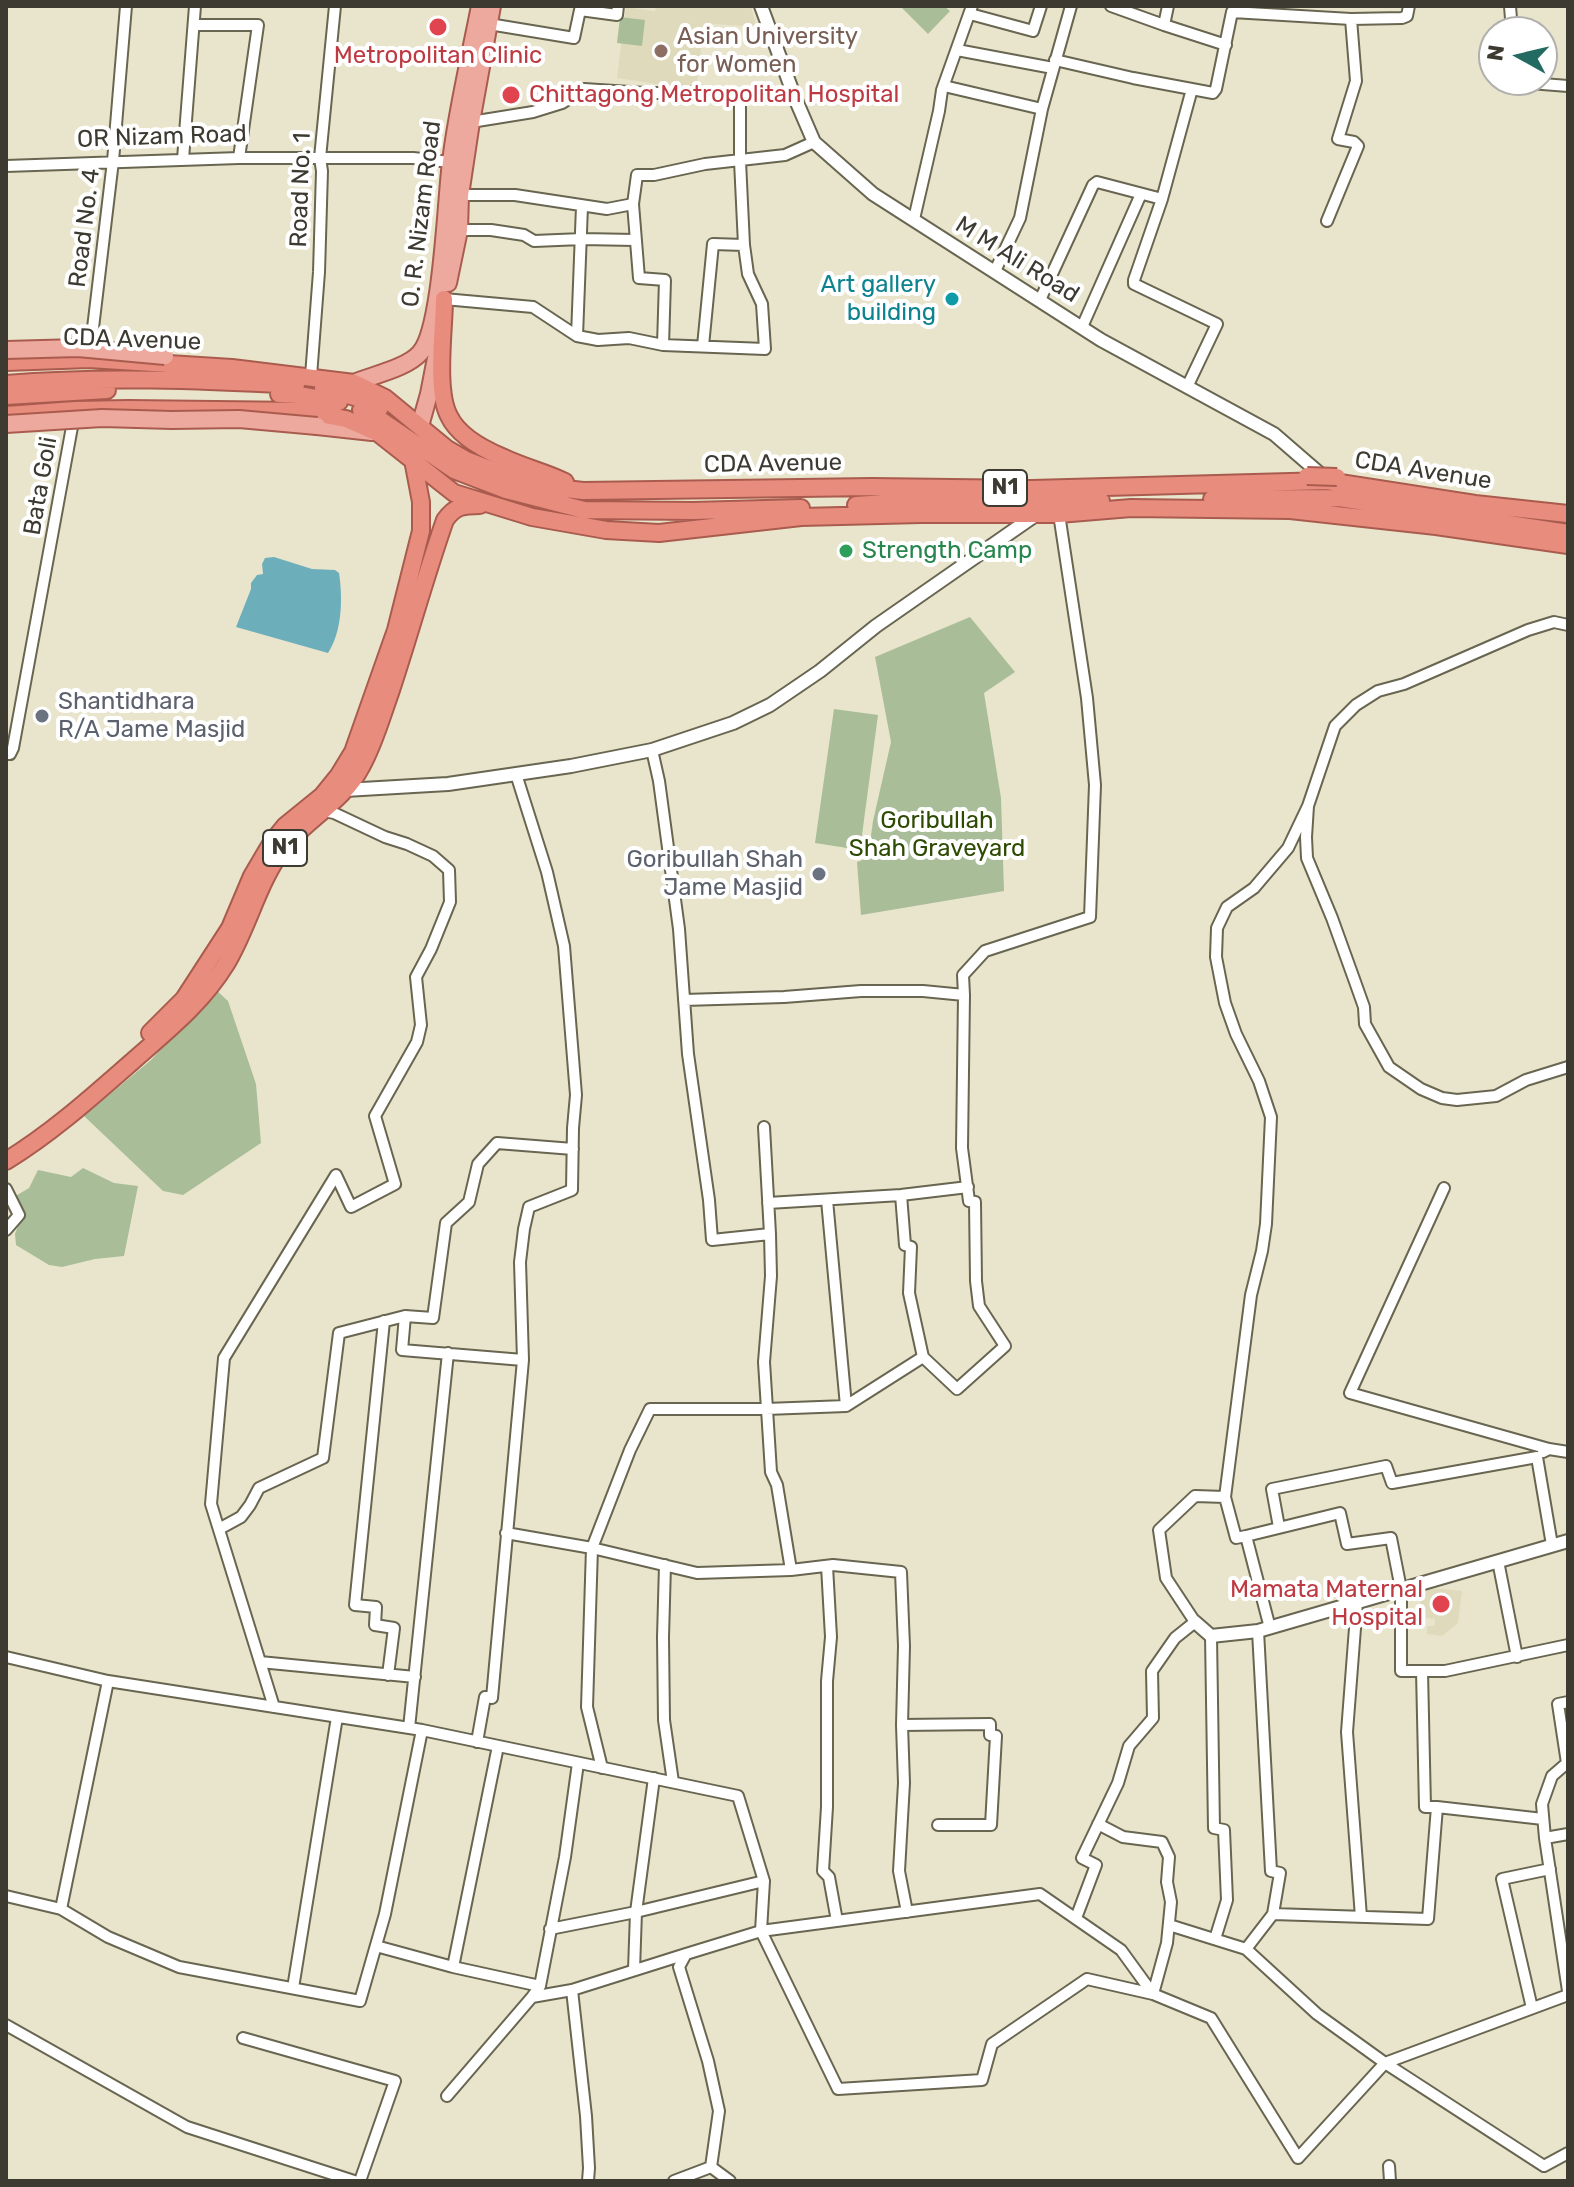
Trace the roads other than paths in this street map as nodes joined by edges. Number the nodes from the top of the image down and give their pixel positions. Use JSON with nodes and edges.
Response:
{"nodes":[{"id":1,"x":126,"y":6,"type":"edge"},
{"id":2,"x":195,"y":6,"type":"edge"},
{"id":3,"x":335,"y":6,"type":"edge"},
{"id":4,"x":480,"y":6,"type":"edge"},
{"id":5,"x":492,"y":6,"type":"edge"},
{"id":6,"x":618,"y":6,"type":"edge"},
{"id":7,"x":761,"y":6,"type":"edge"},
{"id":8,"x":1041,"y":6,"type":"edge"},
{"id":9,"x":1071,"y":6,"type":"edge"},
{"id":10,"x":1111,"y":6,"type":"edge"},
{"id":11,"x":1168,"y":6,"type":"edge"},
{"id":12,"x":1409,"y":6,"type":"edge"},
{"id":13,"x":971,"y":10,"type":"edge"},
{"id":14,"x":1351,"y":19,"type":"junction"},
{"id":15,"x":489,"y":24,"type":"junction"},
{"id":16,"x":194,"y":25,"type":"junction"},
{"id":17,"x":1164,"y":25,"type":"junction"},
{"id":18,"x":1226,"y":45,"type":"junction"},
{"id":19,"x":957,"y":50,"type":"junction"},
{"id":20,"x":1054,"y":64,"type":"junction"},
{"id":21,"x":944,"y":86,"type":"junction"},
{"id":22,"x":1192,"y":89,"type":"junction"},
{"id":23,"x":1042,"y":109,"type":"junction"},
{"id":24,"x":471,"y":122,"type":"junction"},
{"id":25,"x":814,"y":142,"type":"junction"},
{"id":26,"x":239,"y":158,"type":"junction"},
{"id":27,"x":320,"y":158,"type":"junction"},
{"id":28,"x":183,"y":159,"type":"junction"},
{"id":29,"x":113,"y":161,"type":"junction"},
{"id":30,"x":740,"y":161,"type":"junction"},
{"id":31,"x":450,"y":162,"type":"junction"},
{"id":32,"x":6,"y":166,"type":"edge"},
{"id":33,"x":1141,"y":194,"type":"junction"},
{"id":34,"x":460,"y":195,"type":"junction"},
{"id":35,"x":1162,"y":199,"type":"junction"},
{"id":36,"x":633,"y":204,"type":"junction"},
{"id":37,"x":582,"y":206,"type":"junction"},
{"id":38,"x":914,"y":219,"type":"junction"},
{"id":39,"x":1327,"y":221,"type":"dead end"},
{"id":40,"x":459,"y":230,"type":"junction"},
{"id":41,"x":582,"y":239,"type":"junction"},
{"id":42,"x":635,"y":240,"type":"junction"},
{"id":43,"x":744,"y":245,"type":"junction"},
{"id":44,"x":995,"y":271,"type":"junction"},
{"id":45,"x":444,"y":299,"type":"junction"},
{"id":46,"x":1040,"y":300,"type":"junction"},
{"id":47,"x":1082,"y":327,"type":"junction"},
{"id":48,"x":577,"y":336,"type":"junction"},
{"id":49,"x":663,"y":345,"type":"junction"},
{"id":50,"x":703,"y":346,"type":"junction"},
{"id":51,"x":6,"y":350,"type":"edge"},
{"id":52,"x":89,"y":359,"type":"junction"},
{"id":53,"x":6,"y":362,"type":"edge"},
{"id":54,"x":227,"y":368,"type":"junction"},
{"id":55,"x":311,"y":376,"type":"junction"},
{"id":56,"x":354,"y":383,"type":"junction"},
{"id":57,"x":6,"y":384,"type":"edge"},
{"id":58,"x":1187,"y":387,"type":"junction"},
{"id":59,"x":6,"y":396,"type":"edge"},
{"id":60,"x":75,"y":410,"type":"junction"},
{"id":61,"x":6,"y":415,"type":"edge"},
{"id":62,"x":6,"y":424,"type":"edge"},
{"id":63,"x":420,"y":426,"type":"junction"},
{"id":64,"x":378,"y":433,"type":"junction"},
{"id":65,"x":413,"y":460,"type":"junction"},
{"id":66,"x":909,"y":479,"type":"dead end"},
{"id":67,"x":1332,"y":479,"type":"junction"},
{"id":68,"x":583,"y":491,"type":"junction"},
{"id":69,"x":493,"y":505,"type":"junction"},
{"id":70,"x":1568,"y":507,"type":"edge"},
{"id":71,"x":1037,"y":514,"type":"junction"},
{"id":72,"x":1059,"y":514,"type":"junction"},
{"id":73,"x":1568,"y":514,"type":"edge"},
{"id":74,"x":1568,"y":524,"type":"edge"},
{"id":75,"x":1568,"y":533,"type":"edge"},
{"id":76,"x":1568,"y":545,"type":"edge"},
{"id":77,"x":1568,"y":625,"type":"edge"},
{"id":78,"x":652,"y":750,"type":"junction"},
{"id":79,"x":6,"y":754,"type":"edge"},
{"id":80,"x":516,"y":774,"type":"junction"},
{"id":81,"x":345,"y":790,"type":"junction"},
{"id":82,"x":1308,"y":806,"type":"junction"},
{"id":83,"x":324,"y":811,"type":"junction"},
{"id":84,"x":964,"y":995,"type":"junction"},
{"id":85,"x":684,"y":1000,"type":"junction"},
{"id":86,"x":1568,"y":1067,"type":"edge"},
{"id":87,"x":764,"y":1127,"type":"dead end"},
{"id":88,"x":573,"y":1149,"type":"junction"},
{"id":89,"x":6,"y":1150,"type":"edge"},
{"id":90,"x":6,"y":1161,"type":"edge"},
{"id":91,"x":968,"y":1187,"type":"junction"},
{"id":92,"x":1444,"y":1188,"type":"dead end"},
{"id":93,"x":6,"y":1189,"type":"edge"},
{"id":94,"x":901,"y":1195,"type":"junction"},
{"id":95,"x":827,"y":1200,"type":"junction"},
{"id":96,"x":768,"y":1203,"type":"junction"},
{"id":97,"x":6,"y":1230,"type":"edge"},
{"id":98,"x":770,"y":1234,"type":"junction"},
{"id":99,"x":405,"y":1316,"type":"junction"},
{"id":100,"x":384,"y":1321,"type":"junction"},
{"id":101,"x":448,"y":1353,"type":"junction"},
{"id":102,"x":923,"y":1357,"type":"junction"},
{"id":103,"x":523,"y":1360,"type":"junction"},
{"id":104,"x":846,"y":1406,"type":"junction"},
{"id":105,"x":766,"y":1409,"type":"junction"},
{"id":106,"x":1549,"y":1449,"type":"junction"},
{"id":107,"x":1568,"y":1452,"type":"edge"},
{"id":108,"x":1537,"y":1457,"type":"junction"},
{"id":109,"x":1225,"y":1497,"type":"junction"},
{"id":110,"x":1279,"y":1527,"type":"junction"},
{"id":111,"x":219,"y":1529,"type":"junction"},
{"id":112,"x":506,"y":1533,"type":"junction"},
{"id":113,"x":1246,"y":1536,"type":"junction"},
{"id":114,"x":1568,"y":1541,"type":"edge"},
{"id":115,"x":1552,"y":1545,"type":"junction"},
{"id":116,"x":592,"y":1548,"type":"junction"},
{"id":117,"x":1498,"y":1561,"type":"junction"},
{"id":118,"x":665,"y":1565,"type":"junction"},
{"id":119,"x":827,"y":1566,"type":"junction"},
{"id":120,"x":791,"y":1570,"type":"junction"},
{"id":121,"x":1401,"y":1589,"type":"junction"},
{"id":122,"x":1357,"y":1602,"type":"junction"},
{"id":123,"x":1195,"y":1622,"type":"junction"},
{"id":124,"x":1264,"y":1629,"type":"junction"},
{"id":125,"x":1211,"y":1636,"type":"junction"},
{"id":126,"x":1568,"y":1645,"type":"edge"},
{"id":127,"x":6,"y":1657,"type":"edge"},
{"id":128,"x":1517,"y":1657,"type":"junction"},
{"id":129,"x":260,"y":1662,"type":"junction"},
{"id":130,"x":1422,"y":1671,"type":"junction"},
{"id":131,"x":388,"y":1675,"type":"junction"},
{"id":132,"x":415,"y":1677,"type":"junction"},
{"id":133,"x":108,"y":1681,"type":"junction"},
{"id":134,"x":1568,"y":1702,"type":"edge"},
{"id":135,"x":274,"y":1707,"type":"junction"},
{"id":136,"x":337,"y":1717,"type":"junction"},
{"id":137,"x":902,"y":1725,"type":"junction"},
{"id":138,"x":409,"y":1728,"type":"junction"},
{"id":139,"x":422,"y":1730,"type":"junction"},
{"id":140,"x":477,"y":1742,"type":"junction"},
{"id":141,"x":498,"y":1746,"type":"junction"},
{"id":142,"x":578,"y":1763,"type":"junction"},
{"id":143,"x":602,"y":1768,"type":"junction"},
{"id":144,"x":654,"y":1778,"type":"junction"},
{"id":145,"x":673,"y":1782,"type":"junction"},
{"id":146,"x":1437,"y":1807,"type":"junction"},
{"id":147,"x":1543,"y":1819,"type":"junction"},
{"id":148,"x":1098,"y":1824,"type":"junction"},
{"id":149,"x":938,"y":1825,"type":"dead end"},
{"id":150,"x":1568,"y":1834,"type":"edge"},
{"id":151,"x":1545,"y":1838,"type":"junction"},
{"id":152,"x":1550,"y":1869,"type":"junction"},
{"id":153,"x":764,"y":1881,"type":"junction"},
{"id":154,"x":6,"y":1896,"type":"edge"},
{"id":155,"x":61,"y":1909,"type":"junction"},
{"id":156,"x":636,"y":1912,"type":"junction"},
{"id":157,"x":907,"y":1912,"type":"junction"},
{"id":158,"x":1273,"y":1914,"type":"junction"},
{"id":159,"x":1361,"y":1917,"type":"junction"},
{"id":160,"x":1076,"y":1918,"type":"junction"},
{"id":161,"x":837,"y":1921,"type":"junction"},
{"id":162,"x":1169,"y":1925,"type":"junction"},
{"id":163,"x":550,"y":1929,"type":"junction"},
{"id":164,"x":761,"y":1931,"type":"junction"},
{"id":165,"x":1215,"y":1939,"type":"junction"},
{"id":166,"x":376,"y":1946,"type":"junction"},
{"id":167,"x":1246,"y":1949,"type":"junction"},
{"id":168,"x":686,"y":1954,"type":"junction"},
{"id":169,"x":453,"y":1967,"type":"junction"},
{"id":170,"x":634,"y":1970,"type":"junction"},
{"id":171,"x":540,"y":1986,"type":"junction"},
{"id":172,"x":293,"y":1988,"type":"junction"},
{"id":173,"x":572,"y":1990,"type":"junction"},
{"id":174,"x":1568,"y":1993,"type":"edge"},
{"id":175,"x":1153,"y":1994,"type":"junction"},
{"id":176,"x":532,"y":1997,"type":"junction"},
{"id":177,"x":1532,"y":2008,"type":"junction"},
{"id":178,"x":6,"y":2025,"type":"edge"},
{"id":179,"x":243,"y":2038,"type":"dead end"},
{"id":180,"x":1385,"y":2063,"type":"junction"},
{"id":181,"x":447,"y":2096,"type":"dead end"},
{"id":182,"x":1568,"y":2153,"type":"edge"},
{"id":183,"x":1389,"y":2166,"type":"dead end"},
{"id":184,"x":711,"y":2167,"type":"junction"},
{"id":185,"x":357,"y":2181,"type":"edge"},
{"id":186,"x":588,"y":2181,"type":"edge"},
{"id":187,"x":674,"y":2181,"type":"edge"},
{"id":188,"x":730,"y":2181,"type":"edge"},
{"id":189,"x":1390,"y":2181,"type":"edge"}],
"edges":[{"from":1,"to":29,"type":"street","name":"Road No. 4"},
{"from":2,"to":16,"type":"street"},
{"from":3,"to":27,"type":"street","name":"Road No. 1"},
{"from":4,"to":31,"type":"main road","name":"O. R. Nizam Road"},
{"from":5,"to":15,"type":"main road"},
{"from":6,"to":15,"type":"street"},
{"from":7,"to":25,"type":"street","name":"M M Ali Road"},
{"from":8,"to":13,"type":"street"},
{"from":9,"to":20,"type":"street"},
{"from":10,"to":17,"type":"street"},
{"from":11,"to":17,"type":"street"},
{"from":12,"to":14,"type":"street"},
{"from":13,"to":19,"type":"street"},
{"from":14,"to":18,"type":"street"},
{"from":14,"to":39,"type":"street"},
{"from":15,"to":24,"type":"main road"},
{"from":16,"to":26,"type":"street"},
{"from":16,"to":28,"type":"street"},
{"from":17,"to":18,"type":"street"},
{"from":18,"to":22,"type":"street"},
{"from":19,"to":20,"type":"street"},
{"from":19,"to":21,"type":"street"},
{"from":20,"to":22,"type":"street"},
{"from":20,"to":23,"type":"street"},
{"from":21,"to":23,"type":"street"},
{"from":21,"to":38,"type":"street"},
{"from":22,"to":35,"type":"street"},
{"from":23,"to":44,"type":"street"},
{"from":24,"to":30,"type":"street"},
{"from":24,"to":34,"type":"main road"},
{"from":25,"to":30,"type":"street"},
{"from":25,"to":38,"type":"street","name":"M M Ali Road"},
{"from":26,"to":27,"type":"street","name":"OR Nizam Road"},
{"from":26,"to":28,"type":"street","name":"OR Nizam Road"},
{"from":27,"to":31,"type":"street","name":"OR Nizam Road"},
{"from":27,"to":55,"type":"street","name":"Road No. 1"},
{"from":28,"to":29,"type":"street","name":"OR Nizam Road"},
{"from":29,"to":32,"type":"street","name":"OR Nizam Road"},
{"from":29,"to":52,"type":"street","name":"Road No. 4"},
{"from":30,"to":36,"type":"street"},
{"from":30,"to":43,"type":"street"},
{"from":31,"to":56,"type":"main road","name":"O. R. Nizam Road"},
{"from":33,"to":35,"type":"street"},
{"from":33,"to":46,"type":"street"},
{"from":33,"to":47,"type":"street"},
{"from":34,"to":37,"type":"street"},
{"from":34,"to":40,"type":"main road"},
{"from":35,"to":58,"type":"street"},
{"from":36,"to":37,"type":"street"},
{"from":36,"to":42,"type":"street"},
{"from":37,"to":41,"type":"street"},
{"from":38,"to":44,"type":"street","name":"M M Ali Road"},
{"from":40,"to":41,"type":"street"},
{"from":40,"to":45,"type":"main road"},
{"from":41,"to":42,"type":"street"},
{"from":41,"to":48,"type":"street"},
{"from":42,"to":49,"type":"street"},
{"from":43,"to":50,"type":"street"},
{"from":43,"to":50,"type":"street"},
{"from":44,"to":46,"type":"street","name":"M M Ali Road"},
{"from":45,"to":48,"type":"street"},
{"from":45,"to":63,"type":"main road","name":"O. R. Nizam Road"},
{"from":45,"to":68,"type":"highway"},
{"from":46,"to":47,"type":"street","name":"M M Ali Road"},
{"from":47,"to":58,"type":"street","name":"M M Ali Road"},
{"from":48,"to":49,"type":"street"},
{"from":49,"to":50,"type":"street"},
{"from":51,"to":54,"type":"main road","bridge":true},
{"from":52,"to":53,"type":"highway","name":"CDA Avenue","number":"N1"},
{"from":52,"to":54,"type":"highway","name":"CDA Avenue","number":"N1"},
{"from":54,"to":55,"type":"highway","name":"CDA Avenue","number":"N1"},
{"from":55,"to":56,"type":"highway","name":"CDA Avenue","number":"N1"},
{"from":56,"to":63,"type":"highway","name":"CDA Avenue","number":"N1"},
{"from":57,"to":74,"type":"highway"},
{"from":58,"to":67,"type":"street","name":"M M Ali Road"},
{"from":59,"to":75,"type":"highway"},
{"from":60,"to":61,"type":"highway","number":"N1"},
{"from":60,"to":64,"type":"highway","number":"N1"},
{"from":60,"to":79,"type":"street","name":"Bata Goli"},
{"from":62,"to":64,"type":"main road","bridge":true},
{"from":63,"to":68,"type":"highway","name":"CDA Avenue","number":"N1"},
{"from":64,"to":65,"type":"highway","number":"N1"},
{"from":65,"to":69,"type":"highway","number":"N1"},
{"from":65,"to":89,"type":"highway","number":"N1"},
{"from":66,"to":67,"type":"highway","bridge":true},
{"from":67,"to":68,"type":"highway","name":"CDA Avenue","number":"N1"},
{"from":67,"to":70,"type":"highway"},
{"from":67,"to":73,"type":"highway","name":"CDA Avenue","number":"N1"},
{"from":69,"to":71,"type":"highway","number":"N1"},
{"from":69,"to":81,"type":"highway","number":"N1"},
{"from":71,"to":72,"type":"highway","number":"N1"},
{"from":71,"to":78,"type":"street"},
{"from":72,"to":76,"type":"highway","number":"N1"},
{"from":72,"to":84,"type":"street"},
{"from":77,"to":82,"type":"street"},
{"from":78,"to":80,"type":"street"},
{"from":78,"to":85,"type":"street"},
{"from":80,"to":81,"type":"street"},
{"from":80,"to":88,"type":"street"},
{"from":81,"to":83,"type":"highway","number":"N1"},
{"from":82,"to":86,"type":"street"},
{"from":82,"to":109,"type":"street"},
{"from":83,"to":90,"type":"highway","number":"N1"},
{"from":83,"to":111,"type":"street"},
{"from":84,"to":85,"type":"street"},
{"from":84,"to":91,"type":"street"},
{"from":85,"to":98,"type":"street"},
{"from":87,"to":96,"type":"street"},
{"from":88,"to":99,"type":"street"},
{"from":88,"to":103,"type":"street"},
{"from":91,"to":94,"type":"street"},
{"from":91,"to":102,"type":"street"},
{"from":92,"to":106,"type":"street"},
{"from":93,"to":97,"type":"street"},
{"from":94,"to":95,"type":"street"},
{"from":94,"to":102,"type":"street"},
{"from":95,"to":96,"type":"street"},
{"from":95,"to":104,"type":"street"},
{"from":96,"to":98,"type":"street"},
{"from":98,"to":105,"type":"street"},
{"from":99,"to":100,"type":"street"},
{"from":99,"to":101,"type":"street"},
{"from":100,"to":111,"type":"street"},
{"from":100,"to":131,"type":"street"},
{"from":101,"to":103,"type":"street"},
{"from":101,"to":132,"type":"street"},
{"from":102,"to":104,"type":"street"},
{"from":103,"to":112,"type":"street"},
{"from":104,"to":105,"type":"street"},
{"from":105,"to":116,"type":"street"},
{"from":105,"to":120,"type":"street"},
{"from":106,"to":107,"type":"street"},
{"from":106,"to":108,"type":"street"},
{"from":108,"to":110,"type":"street"},
{"from":108,"to":115,"type":"street"},
{"from":109,"to":113,"type":"street"},
{"from":109,"to":123,"type":"street"},
{"from":110,"to":113,"type":"street"},
{"from":110,"to":121,"type":"street"},
{"from":111,"to":129,"type":"street"},
{"from":112,"to":116,"type":"street"},
{"from":112,"to":140,"type":"street"},
{"from":113,"to":124,"type":"street"},
{"from":114,"to":115,"type":"street"},
{"from":115,"to":117,"type":"street"},
{"from":116,"to":118,"type":"street"},
{"from":116,"to":143,"type":"street"},
{"from":117,"to":121,"type":"street"},
{"from":117,"to":128,"type":"street"},
{"from":118,"to":120,"type":"street"},
{"from":118,"to":145,"type":"street"},
{"from":119,"to":120,"type":"street"},
{"from":119,"to":137,"type":"street"},
{"from":119,"to":161,"type":"street"},
{"from":121,"to":122,"type":"street"},
{"from":121,"to":130,"type":"street"},
{"from":122,"to":124,"type":"street"},
{"from":122,"to":159,"type":"street"},
{"from":123,"to":125,"type":"street"},
{"from":123,"to":148,"type":"street"},
{"from":124,"to":125,"type":"street"},
{"from":124,"to":158,"type":"street"},
{"from":125,"to":165,"type":"street"},
{"from":126,"to":128,"type":"street"},
{"from":127,"to":133,"type":"street"},
{"from":128,"to":130,"type":"street"},
{"from":129,"to":131,"type":"street"},
{"from":129,"to":135,"type":"street"},
{"from":130,"to":146,"type":"street"},
{"from":131,"to":132,"type":"street"},
{"from":132,"to":138,"type":"street"},
{"from":133,"to":135,"type":"street"},
{"from":133,"to":155,"type":"street"},
{"from":134,"to":147,"type":"street"},
{"from":135,"to":136,"type":"street"},
{"from":136,"to":138,"type":"street"},
{"from":136,"to":172,"type":"street"},
{"from":137,"to":149,"type":"street"},
{"from":137,"to":157,"type":"street"},
{"from":138,"to":139,"type":"street"},
{"from":139,"to":140,"type":"street"},
{"from":139,"to":166,"type":"street"},
{"from":140,"to":141,"type":"street"},
{"from":141,"to":142,"type":"street"},
{"from":141,"to":169,"type":"street"},
{"from":142,"to":143,"type":"street"},
{"from":142,"to":163,"type":"street"},
{"from":143,"to":144,"type":"street"},
{"from":144,"to":145,"type":"street"},
{"from":144,"to":156,"type":"street"},
{"from":145,"to":153,"type":"street"},
{"from":146,"to":147,"type":"street"},
{"from":146,"to":159,"type":"street"},
{"from":147,"to":151,"type":"street"},
{"from":148,"to":160,"type":"street"},
{"from":148,"to":162,"type":"street"},
{"from":150,"to":151,"type":"street"},
{"from":151,"to":152,"type":"street"},
{"from":152,"to":174,"type":"street"},
{"from":152,"to":177,"type":"street"},
{"from":153,"to":156,"type":"street"},
{"from":153,"to":164,"type":"street"},
{"from":154,"to":155,"type":"street"},
{"from":155,"to":172,"type":"street"},
{"from":156,"to":163,"type":"street"},
{"from":156,"to":170,"type":"street"},
{"from":157,"to":160,"type":"street"},
{"from":157,"to":161,"type":"street"},
{"from":158,"to":159,"type":"street"},
{"from":158,"to":167,"type":"street"},
{"from":160,"to":175,"type":"street"},
{"from":161,"to":164,"type":"street"},
{"from":162,"to":165,"type":"street"},
{"from":162,"to":175,"type":"street"},
{"from":163,"to":171,"type":"street"},
{"from":164,"to":168,"type":"street"},
{"from":164,"to":175,"type":"street"},
{"from":165,"to":167,"type":"street"},
{"from":166,"to":169,"type":"street"},
{"from":166,"to":172,"type":"street"},
{"from":167,"to":180,"type":"street"},
{"from":168,"to":170,"type":"street"},
{"from":168,"to":184,"type":"street"},
{"from":169,"to":171,"type":"street"},
{"from":170,"to":173,"type":"street"},
{"from":171,"to":176,"type":"street"},
{"from":173,"to":176,"type":"street"},
{"from":173,"to":186,"type":"street"},
{"from":174,"to":177,"type":"street"},
{"from":175,"to":180,"type":"street"},
{"from":176,"to":181,"type":"street"},
{"from":177,"to":180,"type":"street"},
{"from":178,"to":185,"type":"street"},
{"from":179,"to":185,"type":"street"},
{"from":180,"to":182,"type":"street"},
{"from":183,"to":189,"type":"street"},
{"from":184,"to":187,"type":"street"},
{"from":184,"to":188,"type":"street"}]}
